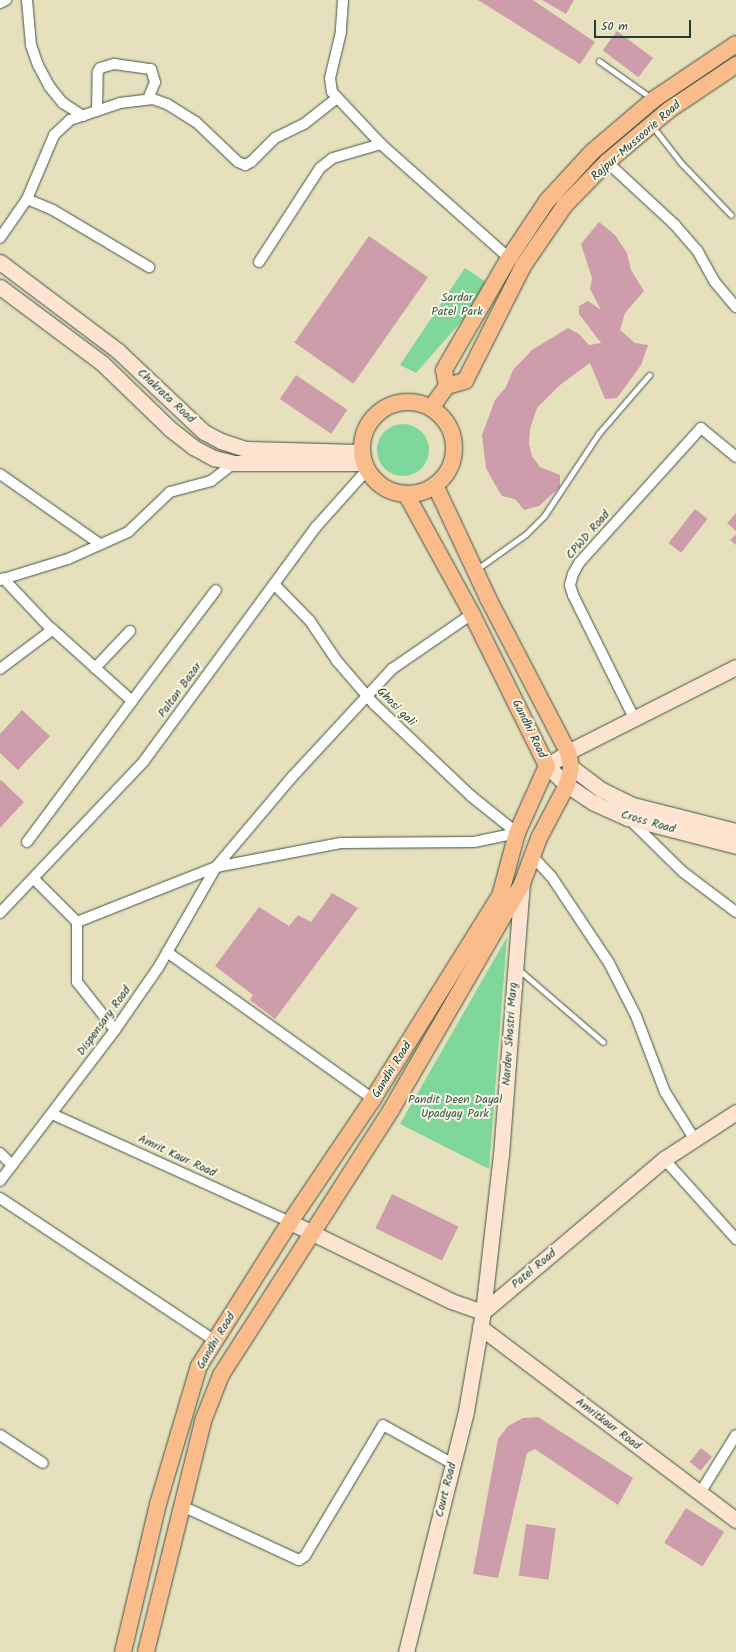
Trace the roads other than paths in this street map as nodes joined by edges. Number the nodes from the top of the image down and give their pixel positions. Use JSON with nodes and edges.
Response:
{"nodes":[{"id":1,"x":6,"y":0,"type":"edge"},
{"id":2,"x":27,"y":0,"type":"edge"},
{"id":3,"x":343,"y":0,"type":"edge"},
{"id":4,"x":0,"y":3,"type":"edge"},
{"id":5,"x":736,"y":44,"type":"edge"},
{"id":6,"x":599,"y":61,"type":"dead end"},
{"id":7,"x":736,"y":65,"type":"edge"},
{"id":8,"x":337,"y":98,"type":"junction"},
{"id":9,"x":148,"y":99,"type":"junction"},
{"id":10,"x":653,"y":100,"type":"junction"},
{"id":11,"x":97,"y":111,"type":"junction"},
{"id":12,"x":82,"y":116,"type":"junction"},
{"id":13,"x":651,"y":124,"type":"junction"},
{"id":14,"x":381,"y":144,"type":"junction"},
{"id":15,"x":607,"y":162,"type":"junction"},
{"id":16,"x":27,"y":199,"type":"junction"},
{"id":17,"x":731,"y":215,"type":"dead end"},
{"id":18,"x":0,"y":238,"type":"edge"},
{"id":19,"x":509,"y":258,"type":"junction"},
{"id":20,"x":0,"y":262,"type":"edge"},
{"id":21,"x":258,"y":262,"type":"dead end"},
{"id":22,"x":149,"y":267,"type":"dead end"},
{"id":23,"x":0,"y":287,"type":"edge"},
{"id":24,"x":736,"y":307,"type":"edge"},
{"id":25,"x":649,"y":375,"type":"dead end"},
{"id":26,"x":447,"y":386,"type":"junction"},
{"id":27,"x":431,"y":408,"type":"junction"},
{"id":28,"x":736,"y":457,"type":"edge"},
{"id":29,"x":364,"y":462,"type":"junction"},
{"id":30,"x":234,"y":463,"type":"junction"},
{"id":31,"x":0,"y":474,"type":"edge"},
{"id":32,"x":435,"y":485,"type":"junction"},
{"id":33,"x":406,"y":494,"type":"junction"},
{"id":34,"x":100,"y":544,"type":"junction"},
{"id":35,"x":475,"y":570,"type":"junction"},
{"id":36,"x":1,"y":579,"type":"edge"},
{"id":37,"x":274,"y":584,"type":"junction"},
{"id":38,"x":216,"y":590,"type":"dead end"},
{"id":39,"x":472,"y":614,"type":"junction"},
{"id":40,"x":51,"y":628,"type":"junction"},
{"id":41,"x":130,"y":631,"type":"dead end"},
{"id":42,"x":95,"y":668,"type":"junction"},
{"id":43,"x":736,"y":668,"type":"edge"},
{"id":44,"x":0,"y":669,"type":"edge"},
{"id":45,"x":366,"y":696,"type":"junction"},
{"id":46,"x":132,"y":701,"type":"junction"},
{"id":47,"x":634,"y":718,"type":"junction"},
{"id":48,"x":569,"y":759,"type":"junction"},
{"id":49,"x":547,"y":766,"type":"junction"},
{"id":50,"x":567,"y":784,"type":"junction"},
{"id":51,"x":628,"y":818,"type":"junction"},
{"id":52,"x":736,"y":831,"type":"edge"},
{"id":53,"x":517,"y":833,"type":"junction"},
{"id":54,"x":27,"y":842,"type":"dead end"},
{"id":55,"x":736,"y":846,"type":"edge"},
{"id":56,"x":533,"y":857,"type":"junction"},
{"id":57,"x":216,"y":867,"type":"junction"},
{"id":58,"x":34,"y":879,"type":"junction"},
{"id":59,"x":522,"y":884,"type":"junction"},
{"id":60,"x":736,"y":912,"type":"edge"},
{"id":61,"x":0,"y":913,"type":"edge"},
{"id":62,"x":77,"y":922,"type":"junction"},
{"id":63,"x":167,"y":952,"type":"junction"},
{"id":64,"x":516,"y":967,"type":"junction"},
{"id":65,"x":115,"y":1030,"type":"junction"},
{"id":66,"x":603,"y":1042,"type":"dead end"},
{"id":67,"x":373,"y":1100,"type":"junction"},
{"id":68,"x":736,"y":1112,"type":"edge"},
{"id":69,"x":52,"y":1114,"type":"junction"},
{"id":70,"x":694,"y":1140,"type":"junction"},
{"id":71,"x":0,"y":1153,"type":"edge"},
{"id":72,"x":664,"y":1159,"type":"junction"},
{"id":73,"x":12,"y":1165,"type":"junction"},
{"id":74,"x":0,"y":1181,"type":"edge"},
{"id":75,"x":0,"y":1198,"type":"edge"},
{"id":76,"x":290,"y":1222,"type":"junction"},
{"id":77,"x":311,"y":1234,"type":"junction"},
{"id":78,"x":736,"y":1240,"type":"edge"},
{"id":79,"x":483,"y":1312,"type":"junction"},
{"id":80,"x":480,"y":1328,"type":"junction"},
{"id":81,"x":215,"y":1341,"type":"junction"},
{"id":82,"x":0,"y":1434,"type":"edge"},
{"id":83,"x":736,"y":1435,"type":"edge"},
{"id":84,"x":43,"y":1463,"type":"dead end"},
{"id":85,"x":452,"y":1464,"type":"junction"},
{"id":86,"x":700,"y":1493,"type":"junction"},
{"id":87,"x":182,"y":1506,"type":"junction"},
{"id":88,"x":736,"y":1520,"type":"edge"},
{"id":89,"x":123,"y":1652,"type":"edge"},
{"id":90,"x":146,"y":1652,"type":"edge"},
{"id":91,"x":406,"y":1652,"type":"edge"}],
"edges":[{"from":1,"to":4,"type":"street"},
{"from":2,"to":12,"type":"street"},
{"from":3,"to":8,"type":"street"},
{"from":5,"to":10,"type":"main road","name":"Rajpur-Mussoorie Road"},
{"from":6,"to":10,"type":"lane"},
{"from":7,"to":13,"type":"main road","name":"Rajpur-Mussoorie Road"},
{"from":8,"to":9,"type":"street"},
{"from":8,"to":14,"type":"street"},
{"from":9,"to":11,"type":"street"},
{"from":9,"to":11,"type":"street"},
{"from":10,"to":19,"type":"main road","name":"Rajpur-Mussoorie Road"},
{"from":11,"to":12,"type":"street"},
{"from":12,"to":16,"type":"street"},
{"from":13,"to":15,"type":"main road","name":"Rajpur-Mussoorie Road"},
{"from":13,"to":17,"type":"lane"},
{"from":14,"to":19,"type":"street"},
{"from":14,"to":21,"type":"street"},
{"from":15,"to":24,"type":"street"},
{"from":15,"to":26,"type":"main road","name":"Rajpur-Mussoorie Road"},
{"from":16,"to":18,"type":"street"},
{"from":16,"to":22,"type":"street"},
{"from":19,"to":26,"type":"main road","name":"Rajpur-Mussoorie Road"},
{"from":20,"to":29,"type":"street","name":"Chakrata Road"},
{"from":23,"to":30,"type":"street","name":"Chakrata Road"},
{"from":25,"to":35,"type":"lane"},
{"from":26,"to":27,"type":"main road"},
{"from":27,"to":29,"type":"main road"},
{"from":27,"to":32,"type":"main road"},
{"from":28,"to":47,"type":"street","name":"CPWD Road"},
{"from":29,"to":30,"type":"street","name":"Chakrata Road"},
{"from":29,"to":33,"type":"main road"},
{"from":29,"to":37,"type":"street","name":"Paltan Bazar"},
{"from":30,"to":34,"type":"street"},
{"from":31,"to":34,"type":"street"},
{"from":32,"to":33,"type":"main road"},
{"from":32,"to":35,"type":"main road","name":"Gandhi Road"},
{"from":33,"to":39,"type":"main road","name":"Gandhi Road"},
{"from":34,"to":36,"type":"street"},
{"from":35,"to":48,"type":"main road","name":"Gandhi Road"},
{"from":36,"to":40,"type":"street"},
{"from":37,"to":45,"type":"street","name":"Ghosi gali"},
{"from":37,"to":58,"type":"street","name":"Paltan Bazar"},
{"from":38,"to":46,"type":"street"},
{"from":39,"to":45,"type":"street","name":"Dispensary Road"},
{"from":39,"to":49,"type":"main road","name":"Gandhi Road"},
{"from":40,"to":42,"type":"street"},
{"from":40,"to":44,"type":"street"},
{"from":41,"to":42,"type":"street"},
{"from":42,"to":46,"type":"street"},
{"from":43,"to":47,"type":"street"},
{"from":45,"to":53,"type":"street","name":"Ghosi gali"},
{"from":45,"to":57,"type":"street","name":"Dispensary Road"},
{"from":46,"to":54,"type":"street"},
{"from":47,"to":48,"type":"street"},
{"from":48,"to":49,"type":"street"},
{"from":48,"to":50,"type":"main road","name":"Gandhi Road"},
{"from":48,"to":52,"type":"street","name":"Cross Road"},
{"from":49,"to":50,"type":"street","name":"Cross Road"},
{"from":49,"to":53,"type":"main road","name":"Gandhi Road"},
{"from":50,"to":51,"type":"street","name":"Cross Road"},
{"from":50,"to":56,"type":"main road","name":"Gandhi Road"},
{"from":51,"to":55,"type":"street","name":"Cross Road"},
{"from":51,"to":60,"type":"street"},
{"from":53,"to":57,"type":"street"},
{"from":53,"to":67,"type":"main road","name":"Gandhi Road"},
{"from":56,"to":59,"type":"main road","name":"Gandhi Road"},
{"from":56,"to":70,"type":"street"},
{"from":57,"to":62,"type":"street"},
{"from":57,"to":63,"type":"street","name":"Dispensary Road"},
{"from":58,"to":61,"type":"street","name":"Paltan Bazar"},
{"from":58,"to":62,"type":"street"},
{"from":59,"to":64,"type":"street","name":"Nardev Shastri Marg"},
{"from":59,"to":77,"type":"main road","name":"Gandhi Road"},
{"from":62,"to":65,"type":"street"},
{"from":63,"to":65,"type":"street","name":"Dispensary Road"},
{"from":63,"to":67,"type":"street"},
{"from":64,"to":66,"type":"lane"},
{"from":64,"to":79,"type":"street","name":"Nardev Shastri Marg"},
{"from":65,"to":69,"type":"street","name":"Dispensary Road"},
{"from":67,"to":76,"type":"main road","name":"Gandhi Road"},
{"from":68,"to":70,"type":"street","name":"Patel Road"},
{"from":69,"to":73,"type":"street","name":"Dispensary Road"},
{"from":69,"to":76,"type":"street","name":"Amrit Kaur Road"},
{"from":70,"to":72,"type":"street","name":"Patel Road"},
{"from":71,"to":73,"type":"street"},
{"from":72,"to":78,"type":"street"},
{"from":72,"to":79,"type":"street","name":"Patel Road"},
{"from":73,"to":74,"type":"street","name":"Dispensary Road"},
{"from":75,"to":81,"type":"street"},
{"from":76,"to":77,"type":"street"},
{"from":76,"to":81,"type":"main road","name":"Gandhi Road"},
{"from":77,"to":79,"type":"street"},
{"from":77,"to":87,"type":"main road","name":"Gandhi Road"},
{"from":79,"to":80,"type":"street","name":"Nardev Shastri Marg"},
{"from":80,"to":85,"type":"street","name":"Court Road"},
{"from":80,"to":86,"type":"street","name":"Amritkaur Road"},
{"from":81,"to":89,"type":"main road","name":"Gandhi Road"},
{"from":82,"to":84,"type":"street"},
{"from":83,"to":86,"type":"street"},
{"from":85,"to":87,"type":"street"},
{"from":85,"to":91,"type":"street","name":"Court Road"},
{"from":86,"to":88,"type":"street","name":"Amritkaur Road"},
{"from":87,"to":90,"type":"main road","name":"Gandhi Road"}]}
